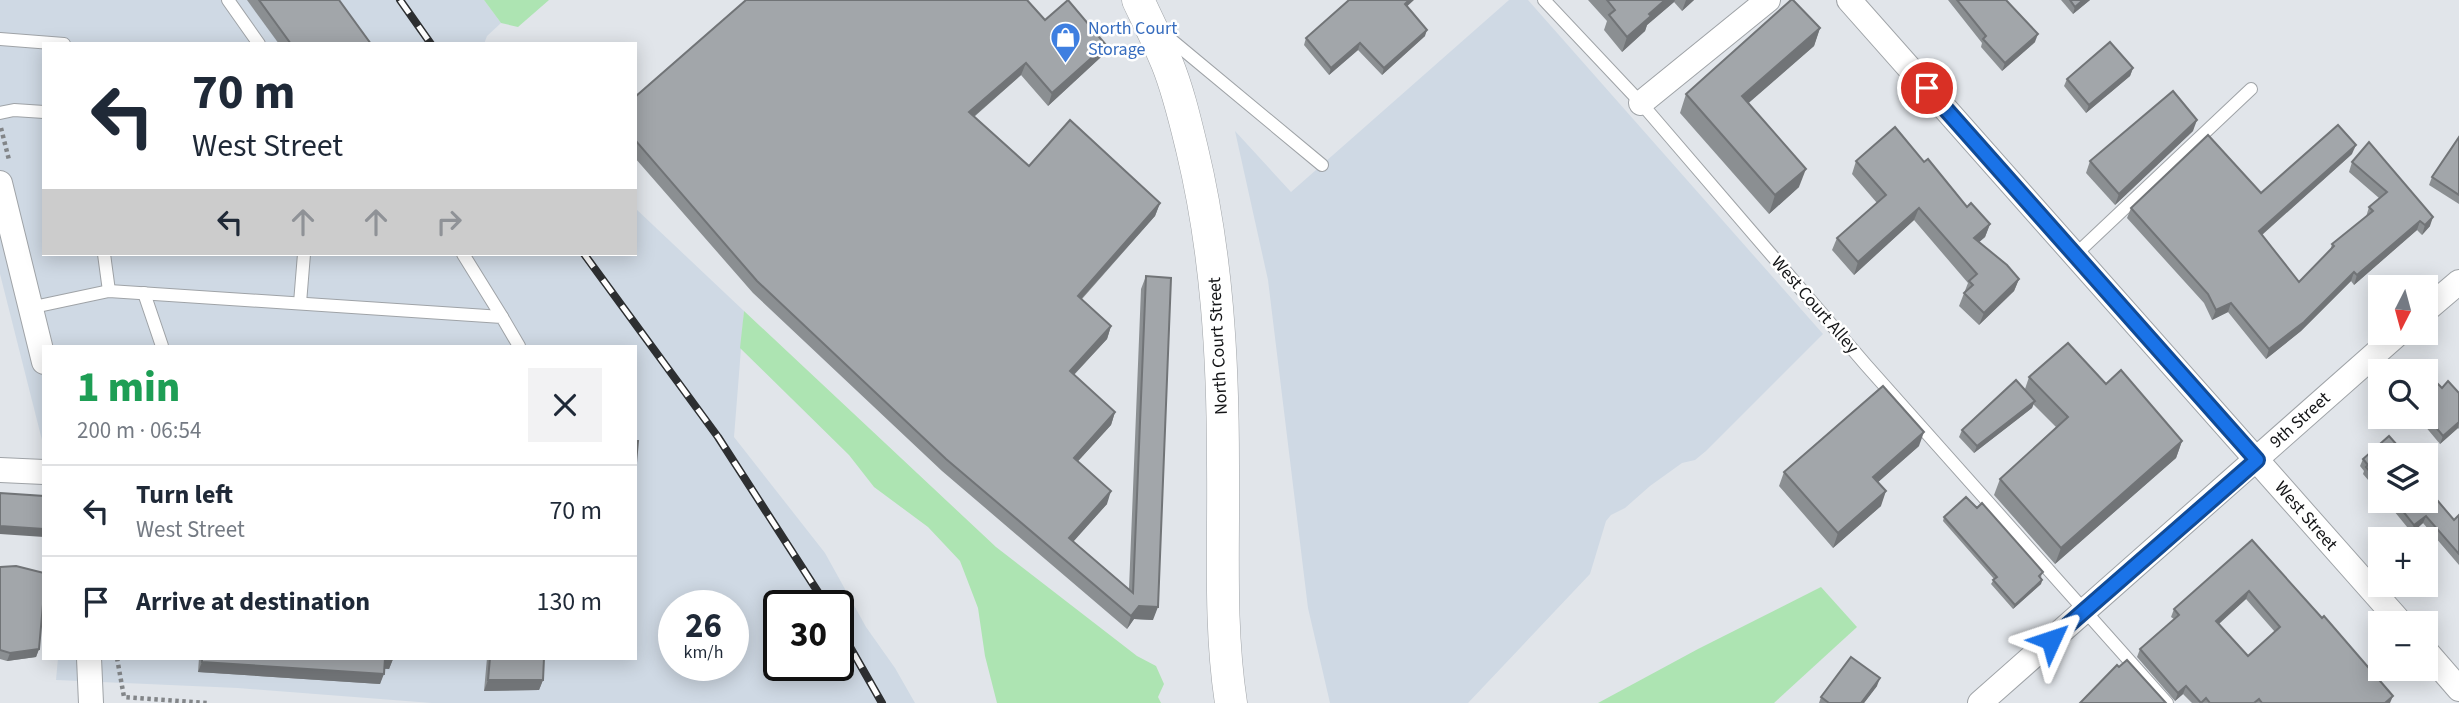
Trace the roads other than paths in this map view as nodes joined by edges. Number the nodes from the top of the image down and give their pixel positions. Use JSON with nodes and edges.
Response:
{"nodes":[{"id":1,"x":228,"y":0,"type":"edge"},
{"id":2,"x":1544,"y":0,"type":"edge"},
{"id":3,"x":1768,"y":0,"type":"edge"},
{"id":4,"x":1849,"y":0,"type":"edge"},
{"id":5,"x":1142,"y":10,"type":"edge"},
{"id":6,"x":0,"y":39,"type":"edge"},
{"id":7,"x":42,"y":42,"type":"edge"},
{"id":8,"x":258,"y":42,"type":"edge"},
{"id":9,"x":2251,"y":89,"type":"dead end"},
{"id":10,"x":1641,"y":103,"type":"junction"},
{"id":11,"x":42,"y":112,"type":"edge"},
{"id":12,"x":0,"y":113,"type":"edge"},
{"id":13,"x":1322,"y":164,"type":"dead end"},
{"id":14,"x":0,"y":183,"type":"edge"},
{"id":15,"x":2075,"y":255,"type":"junction"},
{"id":16,"x":104,"y":256,"type":"edge"},
{"id":17,"x":304,"y":256,"type":"edge"},
{"id":18,"x":464,"y":256,"type":"edge"},
{"id":19,"x":2459,"y":282,"type":"edge"},
{"id":20,"x":109,"y":291,"type":"junction"},
{"id":21,"x":144,"y":293,"type":"junction"},
{"id":22,"x":2438,"y":300,"type":"edge"},
{"id":23,"x":300,"y":303,"type":"junction"},
{"id":24,"x":29,"y":308,"type":"junction"},
{"id":25,"x":502,"y":317,"type":"junction"},
{"id":26,"x":162,"y":345,"type":"edge"},
{"id":27,"x":518,"y":345,"type":"edge"},
{"id":28,"x":2385,"y":345,"type":"edge"},
{"id":29,"x":42,"y":355,"type":"edge"},
{"id":30,"x":2257,"y":460,"type":"junction"},
{"id":31,"x":0,"y":470,"type":"edge"},
{"id":32,"x":42,"y":472,"type":"edge"},
{"id":33,"x":2086,"y":609,"type":"junction"},
{"id":34,"x":2390,"y":611,"type":"edge"},
{"id":35,"x":89,"y":660,"type":"edge"},
{"id":36,"x":2438,"y":665,"type":"edge"},
{"id":37,"x":2459,"y":689,"type":"edge"},
{"id":38,"x":91,"y":703,"type":"edge"},
{"id":39,"x":1231,"y":703,"type":"edge"},
{"id":40,"x":1980,"y":703,"type":"edge"},
{"id":41,"x":2167,"y":703,"type":"edge"}],
"edges":[{"from":1,"to":8,"type":"lane"},
{"from":2,"to":10,"type":"lane","name":"West Court Alley"},
{"from":3,"to":10,"type":"street"},
{"from":4,"to":15,"type":"street","name":"West Street"},
{"from":5,"to":13,"type":"lane"},
{"from":5,"to":39,"type":"street","name":"North Court Street"},
{"from":6,"to":7,"type":"lane"},
{"from":9,"to":15,"type":"lane"},
{"from":10,"to":33,"type":"lane","name":"West Court Alley"},
{"from":11,"to":12,"type":"lane"},
{"from":14,"to":24,"type":"street"},
{"from":15,"to":30,"type":"street","name":"West Street"},
{"from":16,"to":20,"type":"lane"},
{"from":17,"to":23,"type":"lane"},
{"from":18,"to":25,"type":"lane"},
{"from":19,"to":22,"type":"street"},
{"from":20,"to":21,"type":"lane"},
{"from":20,"to":24,"type":"lane"},
{"from":21,"to":23,"type":"lane"},
{"from":21,"to":26,"type":"lane"},
{"from":23,"to":25,"type":"lane"},
{"from":24,"to":29,"type":"street"},
{"from":25,"to":27,"type":"lane"},
{"from":28,"to":30,"type":"street","name":"9th Street"},
{"from":30,"to":33,"type":"street","name":"9th Street"},
{"from":30,"to":34,"type":"street","name":"West Street"},
{"from":31,"to":32,"type":"street"},
{"from":33,"to":40,"type":"street","name":"9th Street"},
{"from":33,"to":41,"type":"lane","name":"West Court Alley"},
{"from":35,"to":38,"type":"street"},
{"from":36,"to":37,"type":"street"}]}
